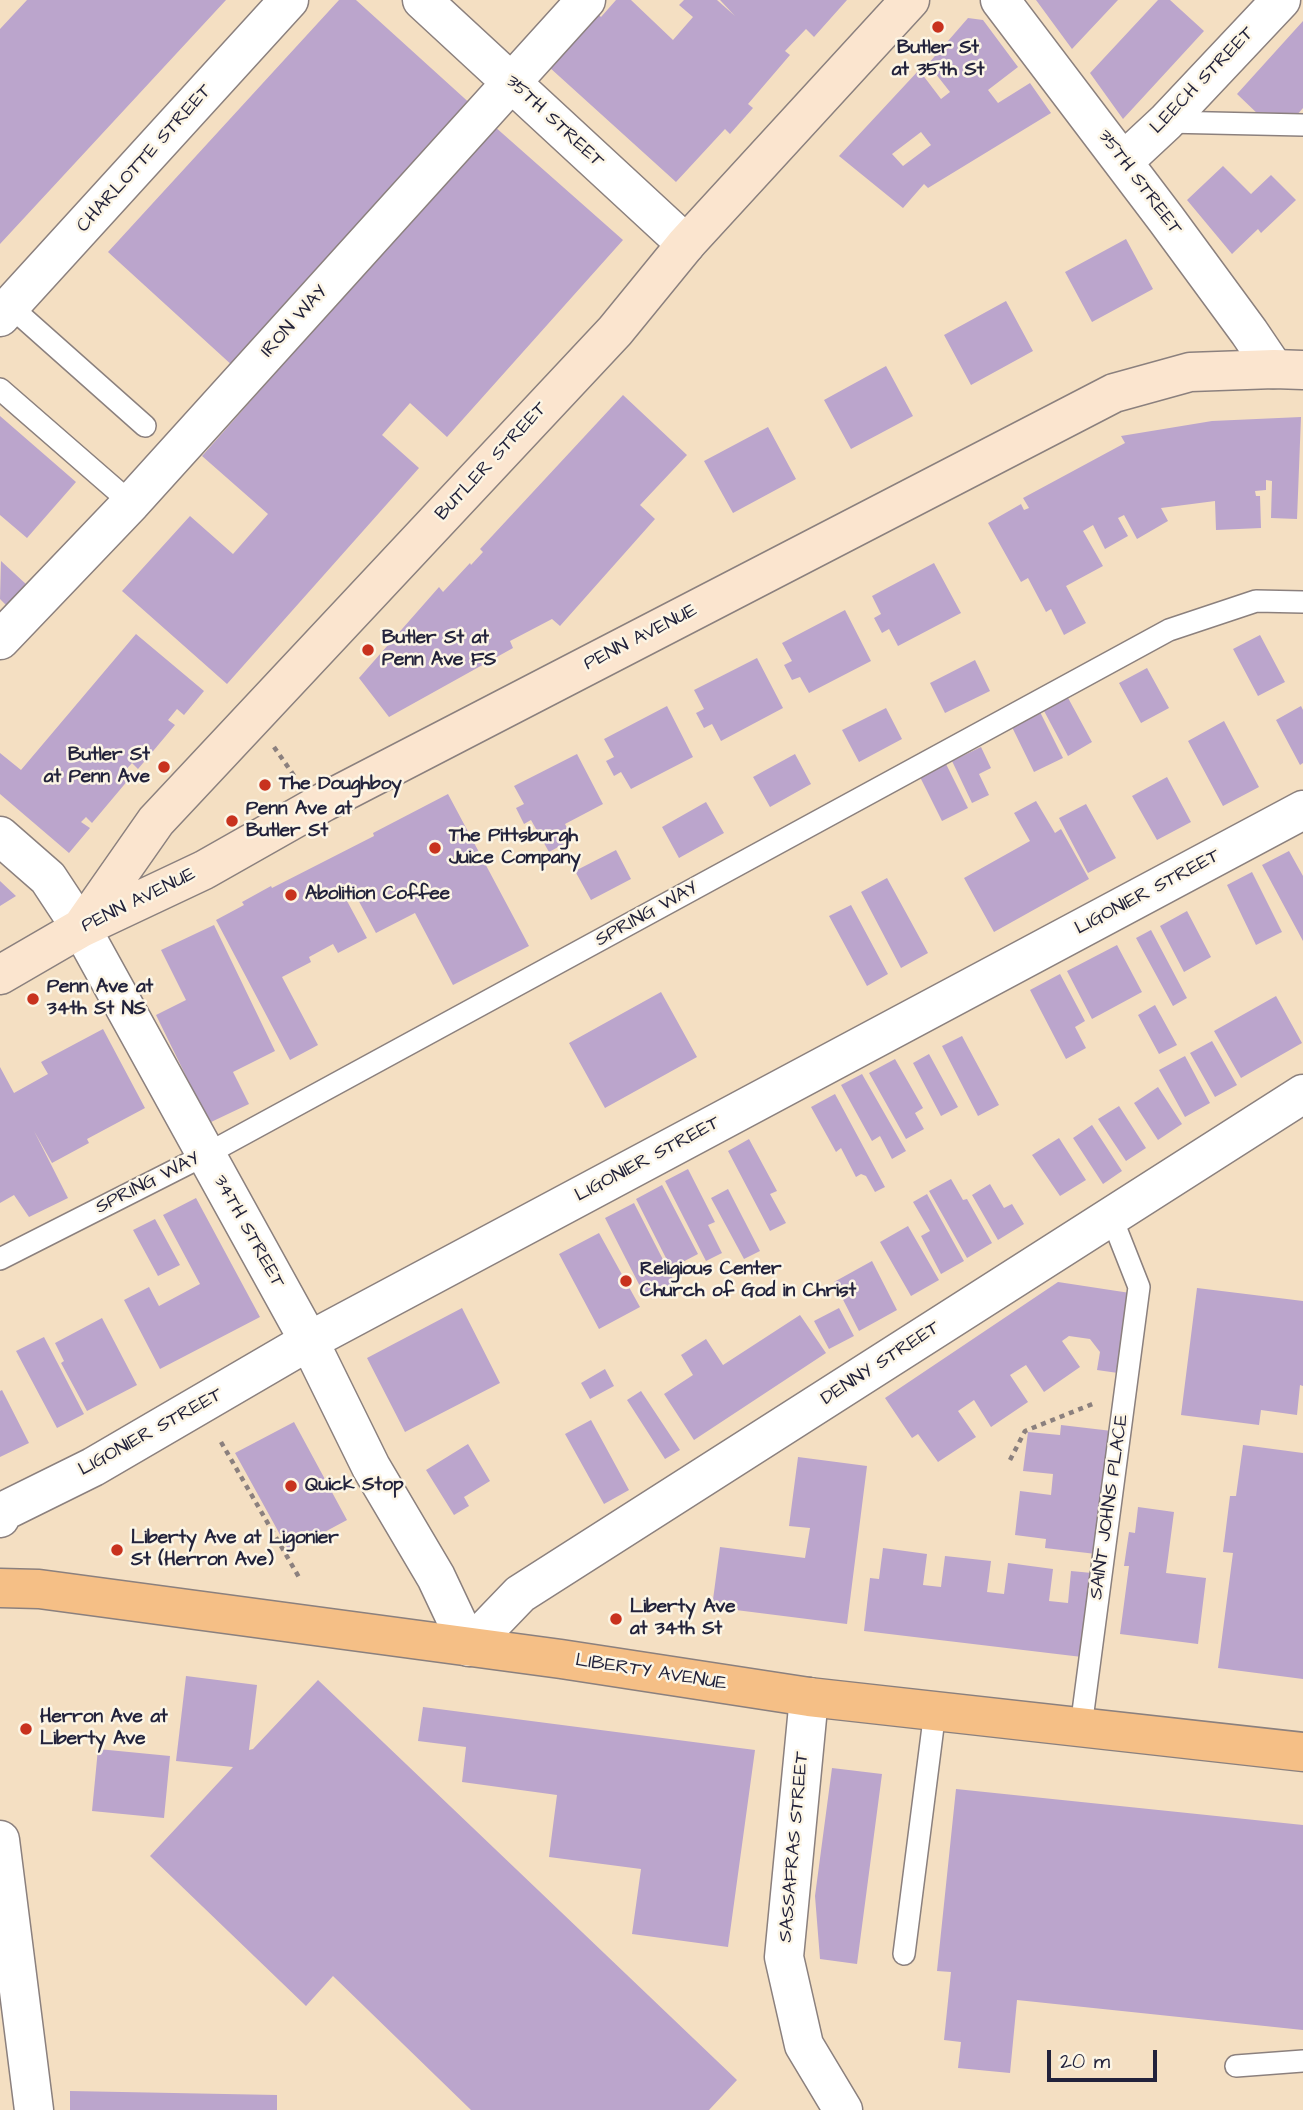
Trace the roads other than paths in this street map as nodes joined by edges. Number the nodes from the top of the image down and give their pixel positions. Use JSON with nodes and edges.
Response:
{"nodes":[{"id":1,"x":289,"y":0,"type":"edge"},
{"id":2,"x":422,"y":0,"type":"edge"},
{"id":3,"x":586,"y":0,"type":"edge"},
{"id":4,"x":910,"y":0,"type":"edge"},
{"id":5,"x":1000,"y":0,"type":"edge"},
{"id":6,"x":1281,"y":0,"type":"edge"},
{"id":7,"x":511,"y":82,"type":"junction"},
{"id":8,"x":1166,"y":122,"type":"junction"},
{"id":9,"x":1303,"y":125,"type":"edge"},
{"id":10,"x":1123,"y":162,"type":"junction"},
{"id":11,"x":686,"y":244,"type":"junction"},
{"id":12,"x":5,"y":311,"type":"edge"},
{"id":13,"x":1288,"y":369,"type":"edge"},
{"id":14,"x":0,"y":389,"type":"edge"},
{"id":15,"x":145,"y":426,"type":"dead end"},
{"id":16,"x":131,"y":503,"type":"junction"},
{"id":17,"x":1303,"y":602,"type":"edge"},
{"id":18,"x":0,"y":640,"type":"edge"},
{"id":19,"x":1303,"y":810,"type":"edge"},
{"id":20,"x":0,"y":836,"type":"edge"},
{"id":21,"x":81,"y":928,"type":"junction"},
{"id":22,"x":0,"y":975,"type":"edge"},
{"id":23,"x":1303,"y":1094,"type":"edge"},
{"id":24,"x":205,"y":1156,"type":"junction"},
{"id":25,"x":1111,"y":1216,"type":"junction"},
{"id":26,"x":0,"y":1259,"type":"edge"},
{"id":27,"x":309,"y":1341,"type":"junction"},
{"id":28,"x":0,"y":1518,"type":"edge"},
{"id":29,"x":0,"y":1588,"type":"edge"},
{"id":30,"x":469,"y":1647,"type":"junction"},
{"id":31,"x":809,"y":1697,"type":"junction"},
{"id":32,"x":935,"y":1711,"type":"junction"},
{"id":33,"x":1081,"y":1727,"type":"junction"},
{"id":34,"x":1303,"y":1752,"type":"edge"},
{"id":35,"x":0,"y":1840,"type":"edge"},
{"id":36,"x":904,"y":1954,"type":"dead end"},
{"id":37,"x":1303,"y":2061,"type":"edge"},
{"id":38,"x":1236,"y":2066,"type":"dead end"},
{"id":39,"x":34,"y":2110,"type":"edge"},
{"id":40,"x":843,"y":2110,"type":"edge"}],
"edges":[{"from":1,"to":12,"type":"street","name":"CHARLOTTE STREET"},
{"from":2,"to":7,"type":"street","name":"35TH STREET"},
{"from":3,"to":7,"type":"street","name":"IRON WAY"},
{"from":4,"to":11,"type":"main road","name":"BUTLER STREET"},
{"from":5,"to":10,"type":"street","name":"35TH STREET"},
{"from":6,"to":8,"type":"street","name":"LEECH STREET"},
{"from":7,"to":11,"type":"street","name":"35TH STREET"},
{"from":7,"to":16,"type":"street","name":"IRON WAY"},
{"from":8,"to":9,"type":"lane"},
{"from":8,"to":10,"type":"street","name":"LEECH STREET"},
{"from":10,"to":13,"type":"street","name":"35TH STREET"},
{"from":11,"to":21,"type":"main road","name":"BUTLER STREET"},
{"from":12,"to":15,"type":"lane"},
{"from":13,"to":21,"type":"main road","name":"PENN AVENUE"},
{"from":14,"to":16,"type":"lane"},
{"from":16,"to":18,"type":"street","name":"IRON WAY"},
{"from":17,"to":24,"type":"lane","name":"SPRING WAY"},
{"from":19,"to":27,"type":"street","name":"LIGONIER STREET"},
{"from":20,"to":21,"type":"street","name":"34TH STREET"},
{"from":21,"to":22,"type":"main road","name":"PENN AVENUE"},
{"from":21,"to":24,"type":"street","name":"34TH STREET"},
{"from":23,"to":25,"type":"street","name":"DENNY STREET"},
{"from":24,"to":26,"type":"lane","name":"SPRING WAY"},
{"from":24,"to":27,"type":"street","name":"34TH STREET"},
{"from":25,"to":30,"type":"street","name":"DENNY STREET"},
{"from":25,"to":33,"type":"lane","name":"SAINT JOHNS PLACE"},
{"from":27,"to":28,"type":"street","name":"LIGONIER STREET"},
{"from":27,"to":30,"type":"street","name":"34TH STREET"},
{"from":29,"to":30,"type":"main road","name":"LIBERTY AVENUE"},
{"from":30,"to":31,"type":"main road","name":"LIBERTY AVENUE"},
{"from":31,"to":32,"type":"main road","name":"LIBERTY AVENUE"},
{"from":31,"to":40,"type":"street","name":"SASSAFRAS STREET"},
{"from":32,"to":33,"type":"main road","name":"LIBERTY AVENUE"},
{"from":32,"to":36,"type":"lane"},
{"from":33,"to":34,"type":"main road","name":"LIBERTY AVENUE"},
{"from":35,"to":39,"type":"street"},
{"from":37,"to":38,"type":"lane"}]}
